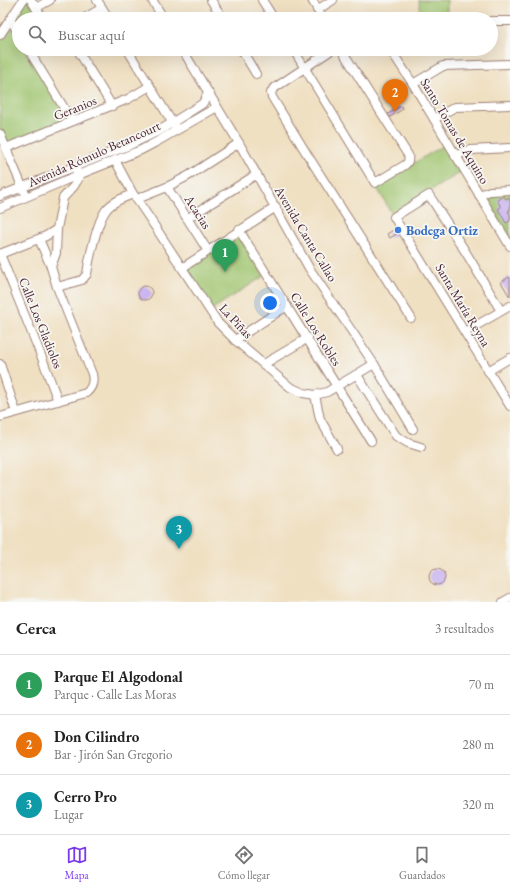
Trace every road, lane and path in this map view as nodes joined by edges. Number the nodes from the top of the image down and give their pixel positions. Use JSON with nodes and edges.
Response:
{"nodes":[{"id":1,"x":23,"y":0,"type":"edge"},
{"id":2,"x":31,"y":0,"type":"edge"},
{"id":3,"x":50,"y":0,"type":"edge"},
{"id":4,"x":97,"y":0,"type":"edge"},
{"id":5,"x":152,"y":0,"type":"edge"},
{"id":6,"x":211,"y":0,"type":"edge"},
{"id":7,"x":262,"y":0,"type":"edge"},
{"id":8,"x":312,"y":0,"type":"edge"},
{"id":9,"x":333,"y":0,"type":"edge"},
{"id":10,"x":36,"y":8,"type":"junction"},
{"id":11,"x":102,"y":8,"type":"junction"},
{"id":12,"x":317,"y":10,"type":"joint"},
{"id":13,"x":15,"y":12,"type":"edge"},
{"id":14,"x":39,"y":12,"type":"edge"},
{"id":15,"x":95,"y":12,"type":"edge"},
{"id":16,"x":105,"y":12,"type":"edge"},
{"id":17,"x":160,"y":12,"type":"edge"},
{"id":18,"x":218,"y":12,"type":"edge"},
{"id":19,"x":270,"y":12,"type":"edge"},
{"id":20,"x":12,"y":17,"type":"edge"},
{"id":21,"x":10,"y":20,"type":"junction"},
{"id":22,"x":498,"y":21,"type":"edge"},
{"id":23,"x":510,"y":21,"type":"edge"},
{"id":24,"x":12,"y":23,"type":"edge"},
{"id":25,"x":0,"y":35,"type":"edge"},
{"id":26,"x":35,"y":56,"type":"edge"},
{"id":27,"x":81,"y":56,"type":"edge"},
{"id":28,"x":131,"y":56,"type":"edge"},
{"id":29,"x":186,"y":56,"type":"edge"},
{"id":30,"x":245,"y":56,"type":"edge"},
{"id":31,"x":297,"y":56,"type":"edge"},
{"id":32,"x":322,"y":56,"type":"edge"},
{"id":33,"x":345,"y":56,"type":"edge"},
{"id":34,"x":395,"y":56,"type":"edge"},
{"id":35,"x":510,"y":64,"type":"edge"},
{"id":36,"x":304,"y":67,"type":"junction"},
{"id":37,"x":256,"y":74,"type":"dead end"},
{"id":38,"x":413,"y":84,"type":"junction"},
{"id":39,"x":150,"y":86,"type":"junction"},
{"id":40,"x":208,"y":92,"type":"junction"},
{"id":41,"x":510,"y":105,"type":"edge"},
{"id":42,"x":112,"y":106,"type":"junction"},
{"id":43,"x":217,"y":107,"type":"junction"},
{"id":44,"x":434,"y":119,"type":"junction"},
{"id":45,"x":72,"y":121,"type":"junction"},
{"id":46,"x":175,"y":126,"type":"junction"},
{"id":47,"x":0,"y":134,"type":"edge"},
{"id":48,"x":239,"y":143,"type":"junction"},
{"id":49,"x":6,"y":148,"type":"junction"},
{"id":50,"x":510,"y":148,"type":"edge"},
{"id":51,"x":455,"y":156,"type":"junction"},
{"id":52,"x":115,"y":160,"type":"junction"},
{"id":53,"x":77,"y":171,"type":"junction"},
{"id":54,"x":257,"y":174,"type":"junction"},
{"id":55,"x":53,"y":186,"type":"junction"},
{"id":56,"x":23,"y":187,"type":"junction"},
{"id":57,"x":168,"y":187,"type":"junction"},
{"id":58,"x":510,"y":190,"type":"edge"},
{"id":59,"x":479,"y":195,"type":"junction"},
{"id":60,"x":0,"y":196,"type":"edge"},
{"id":61,"x":135,"y":196,"type":"junction"},
{"id":62,"x":26,"y":198,"type":"junction"},
{"id":63,"x":64,"y":198,"type":"junction"},
{"id":64,"x":276,"y":207,"type":"junction"},
{"id":65,"x":0,"y":208,"type":"edge"},
{"id":66,"x":188,"y":218,"type":"junction"},
{"id":67,"x":57,"y":229,"type":"junction"},
{"id":68,"x":239,"y":230,"type":"junction"},
{"id":69,"x":39,"y":239,"type":"junction"},
{"id":70,"x":510,"y":246,"type":"edge"},
{"id":71,"x":208,"y":251,"type":"junction"},
{"id":72,"x":0,"y":254,"type":"edge"},
{"id":73,"x":51,"y":267,"type":"junction"},
{"id":74,"x":182,"y":268,"type":"junction"},
{"id":75,"x":57,"y":287,"type":"junction"},
{"id":76,"x":287,"y":306,"type":"junction"},
{"id":77,"x":510,"y":306,"type":"edge"},
{"id":78,"x":501,"y":311,"type":"junction"},
{"id":79,"x":411,"y":318,"type":"dead end"},
{"id":80,"x":465,"y":332,"type":"junction"},
{"id":81,"x":308,"y":338,"type":"junction"},
{"id":82,"x":235,"y":340,"type":"junction"},
{"id":83,"x":510,"y":358,"type":"edge"},
{"id":84,"x":0,"y":364,"type":"edge"},
{"id":85,"x":264,"y":364,"type":"junction"},
{"id":86,"x":374,"y":364,"type":"junction"},
{"id":87,"x":488,"y":371,"type":"junction"},
{"id":88,"x":2,"y":374,"type":"edge"},
{"id":89,"x":357,"y":375,"type":"junction"},
{"id":90,"x":337,"y":386,"type":"junction"},
{"id":91,"x":316,"y":395,"type":"junction"},
{"id":92,"x":58,"y":401,"type":"junction"},
{"id":93,"x":510,"y":406,"type":"edge"},
{"id":94,"x":16,"y":412,"type":"junction"},
{"id":95,"x":0,"y":417,"type":"edge"},
{"id":96,"x":413,"y":429,"type":"dead end"},
{"id":97,"x":371,"y":441,"type":"dead end"},
{"id":98,"x":421,"y":447,"type":"dead end"},
{"id":99,"x":337,"y":449,"type":"dead end"},
{"id":100,"x":510,"y":598,"type":"edge"},
{"id":101,"x":503,"y":602,"type":"edge"}],
"edges":[{"from":1,"to":13,"type":"street"},
{"from":2,"to":10,"type":"street"},
{"from":3,"to":10,"type":"street"},
{"from":4,"to":11,"type":"street"},
{"from":5,"to":17,"type":"street"},
{"from":6,"to":18,"type":"street"},
{"from":7,"to":19,"type":"street"},
{"from":8,"to":12,"type":"street"},
{"from":9,"to":12,"type":"street"},
{"from":10,"to":14,"type":"street"},
{"from":11,"to":15,"type":"street"},
{"from":11,"to":16,"type":"street"},
{"from":20,"to":21,"type":"street"},
{"from":21,"to":24,"type":"street"},
{"from":21,"to":25,"type":"street"},
{"from":22,"to":23,"type":"street"},
{"from":26,"to":45,"type":"street"},
{"from":27,"to":42,"type":"street"},
{"from":28,"to":39,"type":"street"},
{"from":29,"to":40,"type":"street","name":"Avenida Canta Callao"},
{"from":30,"to":37,"type":"street"},
{"from":31,"to":36,"type":"street"},
{"from":32,"to":36,"type":"street"},
{"from":33,"to":36,"type":"street"},
{"from":34,"to":38,"type":"street","name":"Santo Tomas de Aquino"},
{"from":35,"to":38,"type":"street"},
{"from":36,"to":79,"type":"street"},
{"from":38,"to":44,"type":"street","name":"Santo Tomas de Aquino"},
{"from":39,"to":42,"type":"street","name":"Geranios"},
{"from":39,"to":46,"type":"street"},
{"from":40,"to":43,"type":"street","name":"Avenida Canta Callao"},
{"from":40,"to":46,"type":"street","name":"Avenida Rómulo Betancourt"},
{"from":41,"to":44,"type":"street"},
{"from":42,"to":45,"type":"street","name":"Geranios"},
{"from":43,"to":46,"type":"street","name":"Avenida Rómulo Betancourt"},
{"from":43,"to":48,"type":"street","name":"Avenida Canta Callao"},
{"from":44,"to":51,"type":"street","name":"Santo Tomas de Aquino"},
{"from":45,"to":49,"type":"street","name":"Geranios"},
{"from":46,"to":52,"type":"street","name":"Avenida Rómulo Betancourt"},
{"from":46,"to":53,"type":"street","name":"Avenida Rómulo Betancourt"},
{"from":47,"to":49,"type":"street"},
{"from":48,"to":54,"type":"street","name":"Avenida Canta Callao"},
{"from":48,"to":57,"type":"street"},
{"from":49,"to":56,"type":"street"},
{"from":50,"to":51,"type":"street"},
{"from":51,"to":59,"type":"street","name":"Santo Tomas de Aquino"},
{"from":52,"to":53,"type":"street","name":"Avenida Rómulo Betancourt"},
{"from":52,"to":61,"type":"street","name":"La Piñas"},
{"from":53,"to":55,"type":"street","name":"Avenida Rómulo Betancourt"},
{"from":53,"to":56,"type":"street","name":"Avenida Rómulo Betancourt"},
{"from":53,"to":63,"type":"street"},
{"from":54,"to":64,"type":"street","name":"Avenida Canta Callao"},
{"from":54,"to":66,"type":"street"},
{"from":55,"to":62,"type":"street","name":"Avenida Rómulo Betancourt"},
{"from":55,"to":63,"type":"street"},
{"from":56,"to":60,"type":"street","name":"Avenida Rómulo Betancourt"},
{"from":56,"to":62,"type":"street"},
{"from":57,"to":61,"type":"street"},
{"from":57,"to":66,"type":"street","name":"Acacias"},
{"from":58,"to":59,"type":"street"},
{"from":59,"to":70,"type":"street","name":"Santo Tomas de Aquino"},
{"from":61,"to":74,"type":"street","name":"La Piñas"},
{"from":61,"to":75,"type":"street"},
{"from":62,"to":65,"type":"street","name":"Avenida Rómulo Betancourt"},
{"from":63,"to":67,"type":"street"},
{"from":64,"to":68,"type":"street"},
{"from":64,"to":86,"type":"street","name":"Avenida Canta Callao"},
{"from":66,"to":71,"type":"street","name":"Acacias"},
{"from":67,"to":69,"type":"street"},
{"from":67,"to":73,"type":"street"},
{"from":68,"to":71,"type":"street"},
{"from":68,"to":76,"type":"street","name":"Calle Los Robles"},
{"from":69,"to":72,"type":"street"},
{"from":69,"to":73,"type":"street"},
{"from":71,"to":74,"type":"street"},
{"from":72,"to":92,"type":"street","name":"Calle Los Gladiolos"},
{"from":73,"to":75,"type":"street"},
{"from":74,"to":82,"type":"street","name":"La Piñas"},
{"from":75,"to":92,"type":"street"},
{"from":76,"to":81,"type":"street","name":"Calle Los Robles"},
{"from":76,"to":82,"type":"street"},
{"from":77,"to":78,"type":"street"},
{"from":78,"to":80,"type":"street"},
{"from":78,"to":80,"type":"street","name":"Santa María Reyna"},
{"from":80,"to":87,"type":"street","name":"Santa María Reyna"},
{"from":81,"to":85,"type":"street"},
{"from":81,"to":90,"type":"street","name":"Calle Los Robles"},
{"from":82,"to":85,"type":"street","name":"La Piñas"},
{"from":83,"to":87,"type":"street"},
{"from":84,"to":88,"type":"street"},
{"from":85,"to":91,"type":"street","name":"La Piñas"},
{"from":86,"to":89,"type":"street"},
{"from":86,"to":96,"type":"street","name":"Avenida Canta Callao"},
{"from":87,"to":93,"type":"street","name":"Santa María Reyna"},
{"from":88,"to":94,"type":"street"},
{"from":89,"to":90,"type":"street"},
{"from":89,"to":98,"type":"street"},
{"from":90,"to":91,"type":"street"},
{"from":90,"to":97,"type":"street","name":"Calle Los Robles"},
{"from":91,"to":99,"type":"street"},
{"from":92,"to":94,"type":"street"},
{"from":94,"to":95,"type":"street"},
{"from":100,"to":101,"type":"street"}]}
